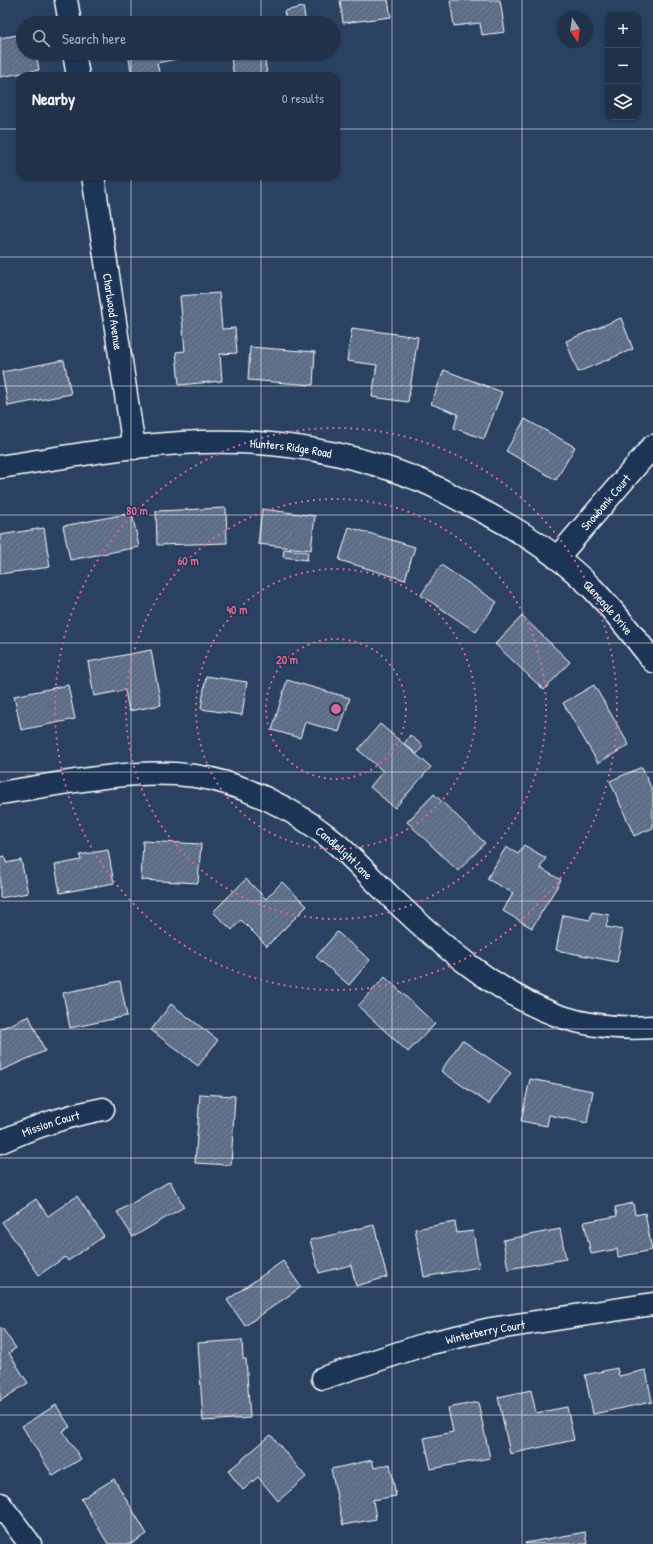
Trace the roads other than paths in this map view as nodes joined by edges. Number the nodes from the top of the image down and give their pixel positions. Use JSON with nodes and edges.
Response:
{"nodes":[{"id":1,"x":66,"y":0,"type":"edge"},
{"id":2,"x":69,"y":16,"type":"edge"},
{"id":3,"x":75,"y":60,"type":"edge"},
{"id":4,"x":77,"y":72,"type":"edge"},
{"id":5,"x":94,"y":180,"type":"edge"},
{"id":6,"x":653,"y":446,"type":"edge"},
{"id":7,"x":134,"y":448,"type":"junction"},
{"id":8,"x":0,"y":467,"type":"edge"},
{"id":9,"x":557,"y":558,"type":"junction"},
{"id":10,"x":653,"y":661,"type":"edge"},
{"id":11,"x":0,"y":793,"type":"edge"},
{"id":12,"x":653,"y":1028,"type":"edge"},
{"id":13,"x":103,"y":1109,"type":"dead end"},
{"id":14,"x":0,"y":1142,"type":"edge"},
{"id":15,"x":653,"y":1304,"type":"edge"},
{"id":16,"x":322,"y":1378,"type":"dead end"},
{"id":17,"x":0,"y":1504,"type":"edge"},
{"id":18,"x":30,"y":1544,"type":"edge"}],
"edges":[{"from":1,"to":2,"type":"street"},
{"from":3,"to":4,"type":"street"},
{"from":5,"to":7,"type":"street","name":"Charlwood Avenue"},
{"from":6,"to":9,"type":"street","name":"Snowbank Court"},
{"from":7,"to":8,"type":"street","name":"Hunters Ridge Road"},
{"from":7,"to":9,"type":"street","name":"Hunters Ridge Road"},
{"from":9,"to":10,"type":"street","name":"Gleneagle Drive"},
{"from":11,"to":12,"type":"street","name":"Candlelight Lane"},
{"from":13,"to":14,"type":"street","name":"Mission Court"},
{"from":15,"to":16,"type":"street","name":"Winterberry Court"},
{"from":17,"to":18,"type":"street"}]}
